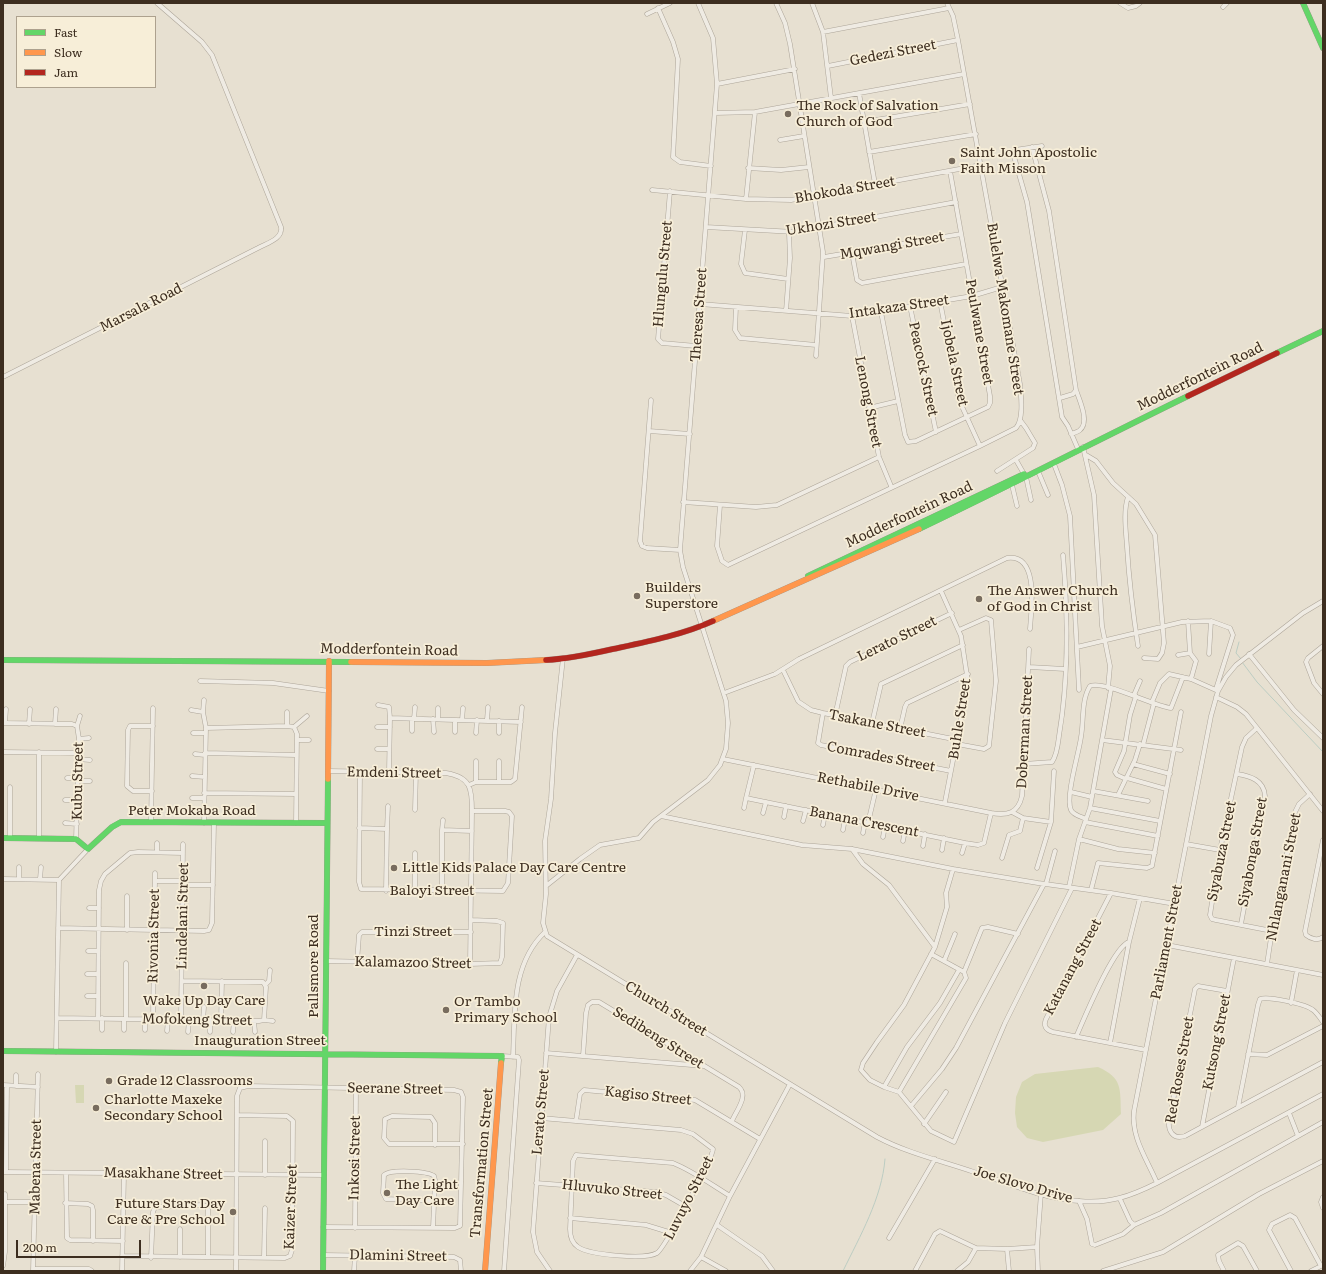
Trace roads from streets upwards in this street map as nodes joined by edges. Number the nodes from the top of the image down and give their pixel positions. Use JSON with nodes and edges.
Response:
{"nodes":[{"id":1,"x":157,"y":3,"type":"edge"},
{"id":2,"x":670,"y":3,"type":"edge"},
{"id":3,"x":698,"y":3,"type":"edge"},
{"id":4,"x":776,"y":3,"type":"edge"},
{"id":5,"x":812,"y":3,"type":"edge"},
{"id":6,"x":1120,"y":3,"type":"edge"},
{"id":7,"x":1140,"y":3,"type":"edge"},
{"id":8,"x":1227,"y":3,"type":"edge"},
{"id":9,"x":1304,"y":3,"type":"edge"},
{"id":10,"x":948,"y":5,"type":"edge"},
{"id":11,"x":1223,"y":7,"type":"dead end"},
{"id":12,"x":658,"y":8,"type":"junction"},
{"id":13,"x":647,"y":14,"type":"dead end"},
{"id":14,"x":823,"y":32,"type":"junction"},
{"id":15,"x":958,"y":40,"type":"junction"},
{"id":16,"x":1323,"y":48,"type":"edge"},
{"id":17,"x":828,"y":66,"type":"junction"},
{"id":18,"x":795,"y":69,"type":"junction"},
{"id":19,"x":964,"y":74,"type":"junction"},
{"id":20,"x":717,"y":84,"type":"junction"},
{"id":21,"x":859,"y":93,"type":"junction"},
{"id":22,"x":830,"y":98,"type":"junction"},
{"id":23,"x":800,"y":104,"type":"junction"},
{"id":24,"x":970,"y":104,"type":"junction"},
{"id":25,"x":755,"y":112,"type":"junction"},
{"id":26,"x":715,"y":113,"type":"junction"},
{"id":27,"x":864,"y":122,"type":"junction"},
{"id":28,"x":976,"y":134,"type":"junction"},
{"id":29,"x":804,"y":136,"type":"junction"},
{"id":30,"x":780,"y":140,"type":"dead end"},
{"id":31,"x":1042,"y":146,"type":"dead end"},
{"id":32,"x":1032,"y":147,"type":"junction"},
{"id":33,"x":869,"y":152,"type":"junction"},
{"id":34,"x":981,"y":165,"type":"junction"},
{"id":35,"x":711,"y":166,"type":"junction"},
{"id":36,"x":810,"y":167,"type":"junction"},
{"id":37,"x":748,"y":168,"type":"junction"},
{"id":38,"x":950,"y":171,"type":"junction"},
{"id":39,"x":875,"y":184,"type":"junction"},
{"id":40,"x":652,"y":190,"type":"dead end"},
{"id":41,"x":670,"y":192,"type":"junction"},
{"id":42,"x":708,"y":195,"type":"junction"},
{"id":43,"x":814,"y":196,"type":"junction"},
{"id":44,"x":746,"y":199,"type":"junction"},
{"id":45,"x":956,"y":202,"type":"junction"},
{"id":46,"x":706,"y":227,"type":"junction"},
{"id":47,"x":819,"y":228,"type":"junction"},
{"id":48,"x":744,"y":230,"type":"junction"},
{"id":49,"x":789,"y":233,"type":"junction"},
{"id":50,"x":961,"y":234,"type":"junction"},
{"id":51,"x":852,"y":253,"type":"junction"},
{"id":52,"x":824,"y":258,"type":"junction"},
{"id":53,"x":966,"y":264,"type":"junction"},
{"id":54,"x":788,"y":279,"type":"junction"},
{"id":55,"x":1002,"y":287,"type":"junction"},
{"id":56,"x":972,"y":296,"type":"junction"},
{"id":57,"x":940,"y":301,"type":"junction"},
{"id":58,"x":700,"y":304,"type":"junction"},
{"id":59,"x":910,"y":306,"type":"junction"},
{"id":60,"x":736,"y":307,"type":"junction"},
{"id":61,"x":786,"y":312,"type":"junction"},
{"id":62,"x":882,"y":312,"type":"junction"},
{"id":63,"x":819,"y":314,"type":"junction"},
{"id":64,"x":852,"y":316,"type":"junction"},
{"id":65,"x":1323,"y":331,"type":"edge"},
{"id":66,"x":816,"y":345,"type":"junction"},
{"id":67,"x":696,"y":346,"type":"junction"},
{"id":68,"x":816,"y":356,"type":"dead end"},
{"id":69,"x":3,"y":377,"type":"edge"},
{"id":70,"x":1076,"y":390,"type":"junction"},
{"id":71,"x":1060,"y":398,"type":"junction"},
{"id":72,"x":652,"y":400,"type":"dead end"},
{"id":73,"x":898,"y":401,"type":"junction"},
{"id":74,"x":869,"y":408,"type":"junction"},
{"id":75,"x":966,"y":417,"type":"junction"},
{"id":76,"x":1020,"y":420,"type":"junction"},
{"id":77,"x":649,"y":431,"type":"junction"},
{"id":78,"x":936,"y":432,"type":"junction"},
{"id":79,"x":690,"y":434,"type":"junction"},
{"id":80,"x":1072,"y":434,"type":"junction"},
{"id":81,"x":980,"y":446,"type":"junction"},
{"id":82,"x":1080,"y":448,"type":"junction"},
{"id":83,"x":1086,"y":455,"type":"junction"},
{"id":84,"x":1065,"y":456,"type":"junction"},
{"id":85,"x":878,"y":457,"type":"junction"},
{"id":86,"x":1016,"y":460,"type":"junction"},
{"id":87,"x":1054,"y":464,"type":"junction"},
{"id":88,"x":997,"y":471,"type":"dead end"},
{"id":89,"x":1038,"y":471,"type":"junction"},
{"id":90,"x":1025,"y":476,"type":"junction"},
{"id":91,"x":1012,"y":485,"type":"junction"},
{"id":92,"x":891,"y":486,"type":"junction"},
{"id":93,"x":1048,"y":495,"type":"dead end"},
{"id":94,"x":1128,"y":497,"type":"junction"},
{"id":95,"x":1031,"y":500,"type":"dead end"},
{"id":96,"x":683,"y":502,"type":"junction"},
{"id":97,"x":720,"y":505,"type":"junction"},
{"id":98,"x":1017,"y":506,"type":"dead end"},
{"id":99,"x":680,"y":550,"type":"junction"},
{"id":100,"x":1062,"y":555,"type":"dead end"},
{"id":101,"x":941,"y":591,"type":"junction"},
{"id":102,"x":765,"y":599,"type":"junction"},
{"id":103,"x":1323,"y":601,"type":"edge"},
{"id":104,"x":952,"y":613,"type":"junction"},
{"id":105,"x":1211,"y":621,"type":"junction"},
{"id":106,"x":1188,"y":622,"type":"junction"},
{"id":107,"x":702,"y":626,"type":"junction"},
{"id":108,"x":1163,"y":626,"type":"junction"},
{"id":109,"x":1030,"y":629,"type":"dead end"},
{"id":110,"x":959,"y":630,"type":"junction"},
{"id":111,"x":1135,"y":632,"type":"junction"},
{"id":112,"x":1104,"y":642,"type":"junction"},
{"id":113,"x":963,"y":645,"type":"junction"},
{"id":114,"x":1138,"y":646,"type":"dead end"},
{"id":115,"x":1323,"y":646,"type":"edge"},
{"id":116,"x":1077,"y":647,"type":"junction"},
{"id":117,"x":1030,"y":649,"type":"dead end"},
{"id":118,"x":1190,"y":653,"type":"junction"},
{"id":119,"x":1210,"y":654,"type":"dead end"},
{"id":120,"x":1249,"y":654,"type":"junction"},
{"id":121,"x":1178,"y":655,"type":"dead end"},
{"id":122,"x":563,"y":658,"type":"junction"},
{"id":123,"x":1144,"y":658,"type":"dead end"},
{"id":124,"x":3,"y":660,"type":"edge"},
{"id":125,"x":329,"y":661,"type":"junction"},
{"id":126,"x":1029,"y":667,"type":"junction"},
{"id":127,"x":1065,"y":669,"type":"junction"},
{"id":128,"x":783,"y":670,"type":"junction"},
{"id":129,"x":968,"y":674,"type":"junction"},
{"id":130,"x":1183,"y":677,"type":"junction"},
{"id":131,"x":1191,"y":679,"type":"junction"},
{"id":132,"x":200,"y":681,"type":"dead end"},
{"id":133,"x":1140,"y":681,"type":"dead end"},
{"id":134,"x":1109,"y":688,"type":"junction"},
{"id":135,"x":1078,"y":690,"type":"dead end"},
{"id":136,"x":1217,"y":691,"type":"junction"},
{"id":137,"x":329,"y":692,"type":"junction"},
{"id":138,"x":724,"y":693,"type":"junction"},
{"id":139,"x":1323,"y":694,"type":"edge"},
{"id":140,"x":1135,"y":696,"type":"junction"},
{"id":141,"x":1216,"y":697,"type":"junction"},
{"id":142,"x":204,"y":700,"type":"dead end"},
{"id":143,"x":1153,"y":702,"type":"junction"},
{"id":144,"x":378,"y":706,"type":"dead end"},
{"id":145,"x":415,"y":707,"type":"dead end"},
{"id":146,"x":488,"y":707,"type":"dead end"},
{"id":147,"x":522,"y":707,"type":"dead end"},
{"id":148,"x":154,"y":708,"type":"dead end"},
{"id":149,"x":438,"y":708,"type":"dead end"},
{"id":150,"x":463,"y":708,"type":"dead end"},
{"id":151,"x":6,"y":709,"type":"dead end"},
{"id":152,"x":30,"y":709,"type":"dead end"},
{"id":153,"x":56,"y":709,"type":"dead end"},
{"id":154,"x":191,"y":710,"type":"dead end"},
{"id":155,"x":203,"y":712,"type":"junction"},
{"id":156,"x":287,"y":712,"type":"dead end"},
{"id":157,"x":1181,"y":712,"type":"dead end"},
{"id":158,"x":823,"y":714,"type":"junction"},
{"id":159,"x":80,"y":716,"type":"dead end"},
{"id":160,"x":307,"y":716,"type":"dead end"},
{"id":161,"x":835,"y":716,"type":"junction"},
{"id":162,"x":390,"y":718,"type":"junction"},
{"id":163,"x":413,"y":719,"type":"junction"},
{"id":164,"x":436,"y":719,"type":"junction"},
{"id":165,"x":455,"y":720,"type":"junction"},
{"id":166,"x":462,"y":720,"type":"junction"},
{"id":167,"x":477,"y":720,"type":"junction"},
{"id":168,"x":487,"y":720,"type":"junction"},
{"id":169,"x":499,"y":721,"type":"junction"},
{"id":170,"x":521,"y":722,"type":"junction"},
{"id":171,"x":4,"y":723,"type":"edge"},
{"id":172,"x":872,"y":723,"type":"junction"},
{"id":173,"x":29,"y":724,"type":"junction"},
{"id":174,"x":55,"y":724,"type":"junction"},
{"id":175,"x":77,"y":726,"type":"junction"},
{"id":176,"x":153,"y":726,"type":"junction"},
{"id":177,"x":287,"y":726,"type":"junction"},
{"id":178,"x":294,"y":727,"type":"junction"},
{"id":179,"x":377,"y":727,"type":"dead end"},
{"id":180,"x":390,"y":727,"type":"junction"},
{"id":181,"x":206,"y":728,"type":"junction"},
{"id":182,"x":1257,"y":728,"type":"junction"},
{"id":183,"x":900,"y":729,"type":"junction"},
{"id":184,"x":412,"y":731,"type":"dead end"},
{"id":185,"x":434,"y":732,"type":"dead end"},
{"id":186,"x":455,"y":732,"type":"dead end"},
{"id":187,"x":476,"y":732,"type":"dead end"},
{"id":188,"x":193,"y":733,"type":"dead end"},
{"id":189,"x":205,"y":733,"type":"junction"},
{"id":190,"x":498,"y":733,"type":"dead end"},
{"id":191,"x":89,"y":738,"type":"dead end"},
{"id":192,"x":1323,"y":738,"type":"edge"},
{"id":193,"x":79,"y":739,"type":"junction"},
{"id":194,"x":297,"y":740,"type":"junction"},
{"id":195,"x":309,"y":740,"type":"dead end"},
{"id":196,"x":1102,"y":740,"type":"junction"},
{"id":197,"x":957,"y":742,"type":"junction"},
{"id":198,"x":1125,"y":743,"type":"junction"},
{"id":199,"x":1142,"y":744,"type":"junction"},
{"id":200,"x":377,"y":749,"type":"dead end"},
{"id":201,"x":389,"y":749,"type":"junction"},
{"id":202,"x":1175,"y":749,"type":"junction"},
{"id":203,"x":1181,"y":750,"type":"dead end"},
{"id":204,"x":3,"y":752,"type":"edge"},
{"id":205,"x":39,"y":752,"type":"junction"},
{"id":206,"x":79,"y":753,"type":"junction"},
{"id":207,"x":195,"y":754,"type":"dead end"},
{"id":208,"x":205,"y":754,"type":"junction"},
{"id":209,"x":296,"y":755,"type":"junction"},
{"id":210,"x":78,"y":759,"type":"junction"},
{"id":211,"x":723,"y":759,"type":"junction"},
{"id":212,"x":90,"y":760,"type":"dead end"},
{"id":213,"x":476,"y":761,"type":"dead end"},
{"id":214,"x":499,"y":761,"type":"dead end"},
{"id":215,"x":1024,"y":764,"type":"junction"},
{"id":216,"x":1133,"y":764,"type":"junction"},
{"id":217,"x":754,"y":765,"type":"junction"},
{"id":218,"x":328,"y":771,"type":"junction"},
{"id":219,"x":951,"y":771,"type":"junction"},
{"id":220,"x":1054,"y":771,"type":"dead end"},
{"id":221,"x":360,"y":772,"type":"junction"},
{"id":222,"x":389,"y":772,"type":"junction"},
{"id":223,"x":416,"y":772,"type":"junction"},
{"id":224,"x":1170,"y":774,"type":"junction"},
{"id":225,"x":1237,"y":774,"type":"junction"},
{"id":226,"x":192,"y":776,"type":"dead end"},
{"id":227,"x":205,"y":777,"type":"junction"},
{"id":228,"x":67,"y":778,"type":"dead end"},
{"id":229,"x":1127,"y":779,"type":"junction"},
{"id":230,"x":78,"y":780,"type":"junction"},
{"id":231,"x":90,"y":781,"type":"dead end"},
{"id":232,"x":476,"y":782,"type":"junction"},
{"id":233,"x":499,"y":782,"type":"junction"},
{"id":234,"x":469,"y":785,"type":"junction"},
{"id":235,"x":10,"y":788,"type":"dead end"},
{"id":236,"x":876,"y":789,"type":"junction"},
{"id":237,"x":1166,"y":789,"type":"junction"},
{"id":238,"x":152,"y":791,"type":"junction"},
{"id":239,"x":1071,"y":792,"type":"junction"},
{"id":240,"x":1094,"y":792,"type":"junction"},
{"id":241,"x":204,"y":793,"type":"junction"},
{"id":242,"x":296,"y":794,"type":"junction"},
{"id":243,"x":1310,"y":794,"type":"junction"},
{"id":244,"x":1118,"y":795,"type":"junction"},
{"id":245,"x":1092,"y":797,"type":"junction"},
{"id":246,"x":192,"y":798,"type":"dead end"},
{"id":247,"x":204,"y":798,"type":"junction"},
{"id":248,"x":746,"y":798,"type":"junction"},
{"id":249,"x":65,"y":800,"type":"dead end"},
{"id":250,"x":78,"y":800,"type":"junction"},
{"id":251,"x":1148,"y":801,"type":"dead end"},
{"id":252,"x":766,"y":802,"type":"junction"},
{"id":253,"x":945,"y":802,"type":"junction"},
{"id":254,"x":388,"y":806,"type":"dead end"},
{"id":255,"x":786,"y":806,"type":"junction"},
{"id":256,"x":744,"y":808,"type":"dead end"},
{"id":257,"x":1090,"y":808,"type":"junction"},
{"id":258,"x":415,"y":810,"type":"dead end"},
{"id":259,"x":806,"y":810,"type":"junction"},
{"id":260,"x":472,"y":811,"type":"junction"},
{"id":261,"x":1323,"y":811,"type":"edge"},
{"id":262,"x":1012,"y":812,"type":"junction"},
{"id":263,"x":763,"y":813,"type":"dead end"},
{"id":264,"x":991,"y":813,"type":"junction"},
{"id":265,"x":825,"y":814,"type":"junction"},
{"id":266,"x":661,"y":816,"type":"junction"},
{"id":267,"x":784,"y":817,"type":"dead end"},
{"id":268,"x":845,"y":818,"type":"junction"},
{"id":269,"x":1023,"y":818,"type":"junction"},
{"id":270,"x":443,"y":820,"type":"dead end"},
{"id":271,"x":1086,"y":820,"type":"junction"},
{"id":272,"x":803,"y":821,"type":"dead end"},
{"id":273,"x":1160,"y":821,"type":"junction"},
{"id":274,"x":151,"y":822,"type":"junction"},
{"id":275,"x":866,"y":822,"type":"junction"},
{"id":276,"x":1051,"y":822,"type":"junction"},
{"id":277,"x":65,"y":823,"type":"dead end"},
{"id":278,"x":204,"y":823,"type":"junction"},
{"id":279,"x":214,"y":823,"type":"junction"},
{"id":280,"x":296,"y":823,"type":"junction"},
{"id":281,"x":327,"y":823,"type":"junction"},
{"id":282,"x":77,"y":824,"type":"junction"},
{"id":283,"x":823,"y":825,"type":"dead end"},
{"id":284,"x":885,"y":826,"type":"junction"},
{"id":285,"x":359,"y":828,"type":"junction"},
{"id":286,"x":387,"y":829,"type":"junction"},
{"id":287,"x":442,"y":830,"type":"junction"},
{"id":288,"x":843,"y":830,"type":"dead end"},
{"id":289,"x":905,"y":830,"type":"junction"},
{"id":290,"x":472,"y":831,"type":"junction"},
{"id":291,"x":863,"y":833,"type":"dead end"},
{"id":292,"x":925,"y":834,"type":"junction"},
{"id":293,"x":883,"y":836,"type":"dead end"},
{"id":294,"x":1158,"y":836,"type":"junction"},
{"id":295,"x":3,"y":838,"type":"edge"},
{"id":296,"x":10,"y":838,"type":"junction"},
{"id":297,"x":39,"y":838,"type":"junction"},
{"id":298,"x":944,"y":838,"type":"junction"},
{"id":299,"x":76,"y":839,"type":"junction"},
{"id":300,"x":1079,"y":839,"type":"junction"},
{"id":301,"x":1323,"y":840,"type":"edge"},
{"id":302,"x":903,"y":841,"type":"dead end"},
{"id":303,"x":157,"y":843,"type":"dead end"},
{"id":304,"x":965,"y":843,"type":"junction"},
{"id":305,"x":183,"y":844,"type":"dead end"},
{"id":306,"x":1186,"y":844,"type":"junction"},
{"id":307,"x":923,"y":846,"type":"dead end"},
{"id":308,"x":88,"y":849,"type":"junction"},
{"id":309,"x":852,"y":849,"type":"junction"},
{"id":310,"x":942,"y":850,"type":"dead end"},
{"id":311,"x":1220,"y":850,"type":"junction"},
{"id":312,"x":1055,"y":851,"type":"dead end"},
{"id":313,"x":157,"y":852,"type":"junction"},
{"id":314,"x":183,"y":853,"type":"junction"},
{"id":315,"x":415,"y":853,"type":"dead end"},
{"id":316,"x":962,"y":853,"type":"dead end"},
{"id":317,"x":1155,"y":853,"type":"junction"},
{"id":318,"x":1002,"y":858,"type":"dead end"},
{"id":319,"x":1319,"y":860,"type":"junction"},
{"id":320,"x":1323,"y":864,"type":"edge"},
{"id":321,"x":41,"y":867,"type":"dead end"},
{"id":322,"x":19,"y":868,"type":"dead end"},
{"id":323,"x":1037,"y":868,"type":"dead end"},
{"id":324,"x":953,"y":870,"type":"junction"},
{"id":325,"x":155,"y":873,"type":"dead end"},
{"id":326,"x":3,"y":878,"type":"edge"},
{"id":327,"x":18,"y":879,"type":"junction"},
{"id":328,"x":40,"y":880,"type":"junction"},
{"id":329,"x":59,"y":880,"type":"junction"},
{"id":330,"x":155,"y":881,"type":"junction"},
{"id":331,"x":183,"y":883,"type":"junction"},
{"id":332,"x":1045,"y":884,"type":"junction"},
{"id":333,"x":212,"y":885,"type":"junction"},
{"id":334,"x":546,"y":886,"type":"junction"},
{"id":335,"x":1070,"y":888,"type":"junction"},
{"id":336,"x":1091,"y":890,"type":"junction"},
{"id":337,"x":386,"y":891,"type":"junction"},
{"id":338,"x":415,"y":891,"type":"junction"},
{"id":339,"x":442,"y":891,"type":"junction"},
{"id":340,"x":471,"y":891,"type":"junction"},
{"id":341,"x":1111,"y":893,"type":"junction"},
{"id":342,"x":127,"y":896,"type":"dead end"},
{"id":343,"x":1140,"y":898,"type":"junction"},
{"id":344,"x":1175,"y":904,"type":"junction"},
{"id":345,"x":89,"y":908,"type":"dead end"},
{"id":346,"x":99,"y":908,"type":"junction"},
{"id":347,"x":471,"y":920,"type":"junction"},
{"id":348,"x":1241,"y":924,"type":"junction"},
{"id":349,"x":58,"y":928,"type":"junction"},
{"id":350,"x":98,"y":930,"type":"junction"},
{"id":351,"x":127,"y":930,"type":"junction"},
{"id":352,"x":154,"y":930,"type":"junction"},
{"id":353,"x":1272,"y":930,"type":"junction"},
{"id":354,"x":182,"y":931,"type":"junction"},
{"id":355,"x":471,"y":932,"type":"junction"},
{"id":356,"x":545,"y":932,"type":"junction"},
{"id":357,"x":955,"y":934,"type":"dead end"},
{"id":358,"x":1018,"y":934,"type":"junction"},
{"id":359,"x":1323,"y":937,"type":"edge"},
{"id":360,"x":1129,"y":942,"type":"junction"},
{"id":361,"x":1167,"y":945,"type":"junction"},
{"id":362,"x":934,"y":946,"type":"junction"},
{"id":363,"x":88,"y":951,"type":"dead end"},
{"id":364,"x":98,"y":951,"type":"junction"},
{"id":365,"x":577,"y":954,"type":"junction"},
{"id":366,"x":931,"y":954,"type":"junction"},
{"id":367,"x":1234,"y":958,"type":"junction"},
{"id":368,"x":326,"y":961,"type":"junction"},
{"id":369,"x":944,"y":961,"type":"junction"},
{"id":370,"x":357,"y":962,"type":"junction"},
{"id":371,"x":126,"y":963,"type":"dead end"},
{"id":372,"x":470,"y":964,"type":"junction"},
{"id":373,"x":1267,"y":964,"type":"junction"},
{"id":374,"x":270,"y":970,"type":"dead end"},
{"id":375,"x":959,"y":970,"type":"junction"},
{"id":376,"x":1297,"y":970,"type":"junction"},
{"id":377,"x":964,"y":972,"type":"junction"},
{"id":378,"x":87,"y":974,"type":"dead end"},
{"id":379,"x":98,"y":974,"type":"junction"},
{"id":380,"x":1323,"y":975,"type":"edge"},
{"id":381,"x":182,"y":980,"type":"junction"},
{"id":382,"x":222,"y":981,"type":"junction"},
{"id":383,"x":266,"y":984,"type":"junction"},
{"id":384,"x":1227,"y":991,"type":"junction"},
{"id":385,"x":87,"y":996,"type":"dead end"},
{"id":386,"x":98,"y":996,"type":"junction"},
{"id":387,"x":1291,"y":1003,"type":"junction"},
{"id":388,"x":204,"y":1007,"type":"dead end"},
{"id":389,"x":57,"y":1018,"type":"junction"},
{"id":390,"x":100,"y":1018,"type":"junction"},
{"id":391,"x":125,"y":1019,"type":"junction"},
{"id":392,"x":145,"y":1019,"type":"junction"},
{"id":393,"x":153,"y":1019,"type":"junction"},
{"id":394,"x":168,"y":1019,"type":"junction"},
{"id":395,"x":181,"y":1020,"type":"junction"},
{"id":396,"x":189,"y":1020,"type":"junction"},
{"id":397,"x":203,"y":1020,"type":"junction"},
{"id":398,"x":210,"y":1020,"type":"junction"},
{"id":399,"x":221,"y":1020,"type":"junction"},
{"id":400,"x":234,"y":1020,"type":"junction"},
{"id":401,"x":264,"y":1020,"type":"junction"},
{"id":402,"x":254,"y":1021,"type":"junction"},
{"id":403,"x":273,"y":1021,"type":"dead end"},
{"id":404,"x":1323,"y":1022,"type":"edge"},
{"id":405,"x":1323,"y":1026,"type":"edge"},
{"id":406,"x":102,"y":1030,"type":"dead end"},
{"id":407,"x":124,"y":1030,"type":"dead end"},
{"id":408,"x":145,"y":1030,"type":"dead end"},
{"id":409,"x":168,"y":1031,"type":"dead end"},
{"id":410,"x":188,"y":1032,"type":"dead end"},
{"id":411,"x":210,"y":1032,"type":"dead end"},
{"id":412,"x":234,"y":1032,"type":"dead end"},
{"id":413,"x":255,"y":1032,"type":"dead end"},
{"id":414,"x":1076,"y":1037,"type":"junction"},
{"id":415,"x":1110,"y":1043,"type":"junction"},
{"id":416,"x":1146,"y":1050,"type":"junction"},
{"id":417,"x":3,"y":1051,"type":"edge"},
{"id":418,"x":56,"y":1052,"type":"junction"},
{"id":419,"x":546,"y":1053,"type":"junction"},
{"id":420,"x":325,"y":1054,"type":"junction"},
{"id":421,"x":1248,"y":1054,"type":"junction"},
{"id":422,"x":502,"y":1056,"type":"junction"},
{"id":423,"x":583,"y":1056,"type":"junction"},
{"id":424,"x":515,"y":1057,"type":"junction"},
{"id":425,"x":1323,"y":1062,"type":"edge"},
{"id":426,"x":704,"y":1066,"type":"junction"},
{"id":427,"x":38,"y":1074,"type":"dead end"},
{"id":428,"x":16,"y":1075,"type":"dead end"},
{"id":429,"x":790,"y":1084,"type":"junction"},
{"id":430,"x":5,"y":1085,"type":"edge"},
{"id":431,"x":16,"y":1086,"type":"junction"},
{"id":432,"x":38,"y":1087,"type":"junction"},
{"id":433,"x":325,"y":1087,"type":"junction"},
{"id":434,"x":884,"y":1087,"type":"junction"},
{"id":435,"x":356,"y":1088,"type":"junction"},
{"id":436,"x":899,"y":1092,"type":"junction"},
{"id":437,"x":946,"y":1092,"type":"dead end"},
{"id":438,"x":1323,"y":1094,"type":"edge"},
{"id":439,"x":911,"y":1106,"type":"junction"},
{"id":440,"x":1238,"y":1107,"type":"junction"},
{"id":441,"x":1288,"y":1112,"type":"junction"},
{"id":442,"x":237,"y":1115,"type":"junction"},
{"id":443,"x":541,"y":1118,"type":"junction"},
{"id":444,"x":576,"y":1121,"type":"junction"},
{"id":445,"x":732,"y":1121,"type":"junction"},
{"id":446,"x":1323,"y":1122,"type":"edge"},
{"id":447,"x":924,"y":1124,"type":"junction"},
{"id":448,"x":1202,"y":1127,"type":"junction"},
{"id":449,"x":1298,"y":1136,"type":"junction"},
{"id":450,"x":760,"y":1139,"type":"junction"},
{"id":451,"x":265,"y":1141,"type":"dead end"},
{"id":452,"x":463,"y":1144,"type":"junction"},
{"id":453,"x":435,"y":1145,"type":"junction"},
{"id":454,"x":935,"y":1159,"type":"junction"},
{"id":455,"x":1323,"y":1161,"type":"edge"},
{"id":456,"x":5,"y":1172,"type":"edge"},
{"id":457,"x":35,"y":1172,"type":"junction"},
{"id":458,"x":66,"y":1173,"type":"junction"},
{"id":459,"x":124,"y":1174,"type":"junction"},
{"id":460,"x":236,"y":1175,"type":"junction"},
{"id":461,"x":265,"y":1175,"type":"junction"},
{"id":462,"x":293,"y":1175,"type":"junction"},
{"id":463,"x":324,"y":1175,"type":"junction"},
{"id":464,"x":700,"y":1178,"type":"junction"},
{"id":465,"x":536,"y":1182,"type":"junction"},
{"id":466,"x":1157,"y":1183,"type":"junction"},
{"id":467,"x":572,"y":1186,"type":"junction"},
{"id":468,"x":1041,"y":1193,"type":"junction"},
{"id":469,"x":5,"y":1194,"type":"dead end"},
{"id":470,"x":730,"y":1196,"type":"junction"},
{"id":471,"x":1323,"y":1197,"type":"edge"},
{"id":472,"x":1120,"y":1199,"type":"junction"},
{"id":473,"x":434,"y":1201,"type":"junction"},
{"id":474,"x":1079,"y":1201,"type":"junction"},
{"id":475,"x":4,"y":1202,"type":"edge"},
{"id":476,"x":35,"y":1202,"type":"junction"},
{"id":477,"x":65,"y":1203,"type":"junction"},
{"id":478,"x":686,"y":1206,"type":"junction"},
{"id":479,"x":265,"y":1208,"type":"dead end"},
{"id":480,"x":1323,"y":1208,"type":"edge"},
{"id":481,"x":570,"y":1218,"type":"junction"},
{"id":482,"x":717,"y":1225,"type":"junction"},
{"id":483,"x":1134,"y":1225,"type":"junction"},
{"id":484,"x":323,"y":1227,"type":"junction"},
{"id":485,"x":355,"y":1228,"type":"junction"},
{"id":486,"x":434,"y":1228,"type":"junction"},
{"id":487,"x":180,"y":1229,"type":"dead end"},
{"id":488,"x":4,"y":1230,"type":"edge"},
{"id":489,"x":672,"y":1233,"type":"junction"},
{"id":490,"x":889,"y":1238,"type":"dead end"},
{"id":491,"x":93,"y":1241,"type":"junction"},
{"id":492,"x":123,"y":1241,"type":"junction"},
{"id":493,"x":1037,"y":1247,"type":"junction"},
{"id":494,"x":976,"y":1248,"type":"junction"},
{"id":495,"x":1007,"y":1249,"type":"junction"},
{"id":496,"x":4,"y":1252,"type":"edge"},
{"id":497,"x":323,"y":1255,"type":"junction"},
{"id":498,"x":122,"y":1256,"type":"junction"},
{"id":499,"x":355,"y":1256,"type":"junction"},
{"id":500,"x":180,"y":1257,"type":"junction"},
{"id":501,"x":208,"y":1257,"type":"junction"},
{"id":502,"x":236,"y":1257,"type":"junction"},
{"id":503,"x":264,"y":1257,"type":"junction"},
{"id":504,"x":701,"y":1257,"type":"junction"},
{"id":505,"x":151,"y":1258,"type":"junction"},
{"id":506,"x":1322,"y":1265,"type":"edge"},
{"id":507,"x":3,"y":1266,"type":"edge"},
{"id":508,"x":33,"y":1270,"type":"edge"},
{"id":509,"x":65,"y":1270,"type":"edge"},
{"id":510,"x":547,"y":1270,"type":"edge"},
{"id":511,"x":92,"y":1271,"type":"edge"},
{"id":512,"x":122,"y":1271,"type":"edge"},
{"id":513,"x":236,"y":1271,"type":"edge"},
{"id":514,"x":323,"y":1271,"type":"edge"},
{"id":515,"x":354,"y":1271,"type":"edge"},
{"id":516,"x":461,"y":1271,"type":"edge"},
{"id":517,"x":485,"y":1271,"type":"edge"},
{"id":518,"x":504,"y":1271,"type":"edge"},
{"id":519,"x":690,"y":1271,"type":"edge"},
{"id":520,"x":726,"y":1271,"type":"edge"},
{"id":521,"x":773,"y":1271,"type":"edge"},
{"id":522,"x":916,"y":1271,"type":"edge"},
{"id":523,"x":957,"y":1271,"type":"edge"},
{"id":524,"x":1010,"y":1271,"type":"edge"},
{"id":525,"x":1038,"y":1271,"type":"edge"},
{"id":526,"x":1103,"y":1271,"type":"edge"},
{"id":527,"x":1224,"y":1271,"type":"edge"},
{"id":528,"x":1257,"y":1271,"type":"edge"},
{"id":529,"x":1291,"y":1271,"type":"edge"},
{"id":530,"x":1311,"y":1271,"type":"edge"}],
"edges":[{"from":1,"to":69,"type":"street","name":"Marsala Road"},
{"from":2,"to":12,"type":"street"},
{"from":3,"to":20,"type":"street","name":"Theresa Street"},
{"from":4,"to":18,"type":"street"},
{"from":5,"to":14,"type":"street"},
{"from":6,"to":7,"type":"street"},
{"from":8,"to":11,"type":"street"},
{"from":9,"to":16,"type":"street"},
{"from":10,"to":14,"type":"street"},
{"from":10,"to":15,"type":"street","name":"Bulelwa Makomane Street"},
{"from":12,"to":13,"type":"street"},
{"from":12,"to":35,"type":"street"},
{"from":14,"to":17,"type":"street"},
{"from":15,"to":17,"type":"street","name":"Gedezi Street"},
{"from":15,"to":19,"type":"street","name":"Bulelwa Makomane Street"},
{"from":17,"to":22,"type":"street"},
{"from":18,"to":20,"type":"street"},
{"from":18,"to":23,"type":"street"},
{"from":19,"to":21,"type":"street"},
{"from":19,"to":24,"type":"street","name":"Bulelwa Makomane Street"},
{"from":20,"to":26,"type":"street","name":"Theresa Street"},
{"from":21,"to":22,"type":"street"},
{"from":21,"to":27,"type":"street"},
{"from":22,"to":23,"type":"street"},
{"from":23,"to":25,"type":"street"},
{"from":23,"to":29,"type":"street"},
{"from":24,"to":27,"type":"street"},
{"from":24,"to":28,"type":"street","name":"Bulelwa Makomane Street"},
{"from":25,"to":26,"type":"street"},
{"from":25,"to":37,"type":"street"},
{"from":26,"to":35,"type":"street","name":"Theresa Street"},
{"from":27,"to":33,"type":"street"},
{"from":28,"to":33,"type":"street"},
{"from":28,"to":34,"type":"street","name":"Bulelwa Makomane Street"},
{"from":29,"to":30,"type":"street"},
{"from":29,"to":36,"type":"street"},
{"from":31,"to":32,"type":"street"},
{"from":32,"to":70,"type":"street"},
{"from":32,"to":71,"type":"street"},
{"from":33,"to":39,"type":"street"},
{"from":34,"to":38,"type":"street","name":"Bhokoda Street"},
{"from":34,"to":55,"type":"street","name":"Bulelwa Makomane Street"},
{"from":35,"to":42,"type":"street","name":"Theresa Street"},
{"from":36,"to":37,"type":"street"},
{"from":36,"to":43,"type":"street"},
{"from":37,"to":44,"type":"street"},
{"from":38,"to":39,"type":"street","name":"Bhokoda Street"},
{"from":38,"to":45,"type":"street","name":"Peulwane Street"},
{"from":39,"to":43,"type":"street","name":"Bhokoda Street"},
{"from":40,"to":41,"type":"street"},
{"from":41,"to":42,"type":"street"},
{"from":41,"to":67,"type":"street","name":"Hlungulu Street"},
{"from":42,"to":44,"type":"street","name":"Bhokoda Street"},
{"from":42,"to":46,"type":"street","name":"Theresa Street"},
{"from":43,"to":44,"type":"street","name":"Bhokoda Street"},
{"from":43,"to":47,"type":"street"},
{"from":45,"to":47,"type":"street","name":"Ukhozi Street"},
{"from":45,"to":50,"type":"street","name":"Peulwane Street"},
{"from":46,"to":48,"type":"street","name":"Ukhozi Street"},
{"from":46,"to":58,"type":"street","name":"Theresa Street"},
{"from":47,"to":49,"type":"street","name":"Ukhozi Street"},
{"from":47,"to":52,"type":"street"},
{"from":48,"to":49,"type":"street","name":"Ukhozi Street"},
{"from":48,"to":54,"type":"street"},
{"from":49,"to":54,"type":"street"},
{"from":50,"to":51,"type":"street","name":"Mqwangi Street"},
{"from":50,"to":53,"type":"street","name":"Peulwane Street"},
{"from":51,"to":52,"type":"street","name":"Mqwangi Street"},
{"from":51,"to":53,"type":"street"},
{"from":52,"to":63,"type":"street"},
{"from":53,"to":56,"type":"street","name":"Peulwane Street"},
{"from":54,"to":61,"type":"street"},
{"from":55,"to":56,"type":"street","name":"Intakaza Street"},
{"from":55,"to":76,"type":"street","name":"Bulelwa Makomane Street"},
{"from":56,"to":57,"type":"street","name":"Intakaza Street"},
{"from":56,"to":75,"type":"street","name":"Peulwane Street"},
{"from":57,"to":59,"type":"street","name":"Intakaza Street"},
{"from":57,"to":75,"type":"street","name":"Ijobela Street"},
{"from":58,"to":60,"type":"street","name":"Intakaza Street"},
{"from":58,"to":67,"type":"street","name":"Theresa Street"},
{"from":59,"to":62,"type":"street","name":"Intakaza Street"},
{"from":59,"to":78,"type":"street","name":"Peacock Street"},
{"from":60,"to":61,"type":"street","name":"Intakaza Street"},
{"from":60,"to":66,"type":"street"},
{"from":61,"to":63,"type":"street","name":"Intakaza Street"},
{"from":62,"to":64,"type":"street","name":"Intakaza Street"},
{"from":62,"to":73,"type":"street"},
{"from":63,"to":64,"type":"street","name":"Intakaza Street"},
{"from":63,"to":66,"type":"street"},
{"from":64,"to":74,"type":"street","name":"Lenong Street"},
{"from":65,"to":82,"type":"street","name":"Modderfontein Road"},
{"from":66,"to":68,"type":"street"},
{"from":67,"to":79,"type":"street","name":"Theresa Street"},
{"from":70,"to":71,"type":"street"},
{"from":70,"to":80,"type":"street"},
{"from":71,"to":80,"type":"street"},
{"from":72,"to":77,"type":"street"},
{"from":73,"to":74,"type":"street"},
{"from":73,"to":78,"type":"street","name":"Peulwane Street"},
{"from":74,"to":85,"type":"street","name":"Lenong Street"},
{"from":75,"to":78,"type":"street","name":"Peulwane Street"},
{"from":75,"to":81,"type":"street","name":"Ijobela Street"},
{"from":76,"to":81,"type":"street"},
{"from":76,"to":86,"type":"street"},
{"from":77,"to":79,"type":"street"},
{"from":77,"to":99,"type":"street"},
{"from":79,"to":96,"type":"street","name":"Theresa Street"},
{"from":80,"to":82,"type":"street"},
{"from":81,"to":92,"type":"street"},
{"from":82,"to":83,"type":"street"},
{"from":82,"to":84,"type":"street","name":"Modderfontein Road"},
{"from":83,"to":94,"type":"street"},
{"from":83,"to":112,"type":"street"},
{"from":84,"to":87,"type":"street","name":"Modderfontein Road"},
{"from":84,"to":90,"type":"street","name":"Modderfontein Road"},
{"from":85,"to":92,"type":"street","name":"Lenong Street"},
{"from":85,"to":97,"type":"street"},
{"from":86,"to":88,"type":"street"},
{"from":86,"to":90,"type":"street"},
{"from":87,"to":89,"type":"street","name":"Modderfontein Road"},
{"from":87,"to":116,"type":"street"},
{"from":89,"to":90,"type":"street","name":"Modderfontein Road"},
{"from":89,"to":93,"type":"street"},
{"from":90,"to":91,"type":"street","name":"Modderfontein Road"},
{"from":90,"to":95,"type":"street"},
{"from":90,"to":102,"type":"street","name":"Modderfontein Road"},
{"from":91,"to":98,"type":"street"},
{"from":91,"to":102,"type":"street","name":"Modderfontein Road"},
{"from":92,"to":97,"type":"street"},
{"from":94,"to":108,"type":"street"},
{"from":94,"to":111,"type":"street"},
{"from":96,"to":97,"type":"street"},
{"from":96,"to":99,"type":"street","name":"Theresa Street"},
{"from":99,"to":107,"type":"street","name":"Theresa Street"},
{"from":100,"to":127,"type":"street"},
{"from":101,"to":104,"type":"street","name":"Buhle Street"},
{"from":101,"to":109,"type":"street"},
{"from":101,"to":128,"type":"street"},
{"from":102,"to":107,"type":"street","name":"Modderfontein Road"},
{"from":103,"to":120,"type":"street"},
{"from":104,"to":110,"type":"street","name":"Buhle Street"},
{"from":104,"to":161,"type":"street","name":"Lerato Street"},
{"from":105,"to":106,"type":"street"},
{"from":105,"to":119,"type":"street"},
{"from":105,"to":136,"type":"street"},
{"from":106,"to":108,"type":"street"},
{"from":106,"to":118,"type":"street"},
{"from":107,"to":122,"type":"street","name":"Modderfontein Road"},
{"from":107,"to":138,"type":"street","name":"Theresa Street"},
{"from":108,"to":111,"type":"street"},
{"from":108,"to":123,"type":"street"},
{"from":110,"to":113,"type":"street","name":"Buhle Street"},
{"from":110,"to":197,"type":"street","name":"Tsakane Street"},
{"from":111,"to":112,"type":"street"},
{"from":111,"to":114,"type":"street"},
{"from":112,"to":116,"type":"street"},
{"from":112,"to":134,"type":"street"},
{"from":113,"to":129,"type":"street","name":"Buhle Street"},
{"from":113,"to":172,"type":"street"},
{"from":115,"to":139,"type":"street"},
{"from":116,"to":135,"type":"street"},
{"from":117,"to":126,"type":"street","name":"Doberman Street"},
{"from":118,"to":121,"type":"street"},
{"from":118,"to":131,"type":"street"},
{"from":120,"to":136,"type":"street"},
{"from":120,"to":192,"type":"street"},
{"from":122,"to":125,"type":"street","name":"Modderfontein Road"},
{"from":122,"to":334,"type":"street"},
{"from":124,"to":125,"type":"street","name":"Modderfontein Road"},
{"from":125,"to":137,"type":"street","name":"Pallsmore Road"},
{"from":126,"to":127,"type":"street"},
{"from":126,"to":215,"type":"street","name":"Doberman Street"},
{"from":127,"to":215,"type":"street"},
{"from":128,"to":138,"type":"street"},
{"from":128,"to":158,"type":"street","name":"Tsakane Street"},
{"from":129,"to":183,"type":"street"},
{"from":129,"to":197,"type":"street","name":"Buhle Street"},
{"from":130,"to":131,"type":"street"},
{"from":130,"to":143,"type":"street"},
{"from":130,"to":143,"type":"street"},
{"from":131,"to":136,"type":"street"},
{"from":132,"to":137,"type":"street"},
{"from":133,"to":140,"type":"street"},
{"from":134,"to":140,"type":"street"},
{"from":134,"to":196,"type":"street"},
{"from":134,"to":239,"type":"street"},
{"from":136,"to":141,"type":"street","name":"Parliament Street"},
{"from":137,"to":218,"type":"street","name":"Pallsmore Road"},
{"from":138,"to":211,"type":"street","name":"Theresa Street"},
{"from":140,"to":143,"type":"street"},
{"from":140,"to":198,"type":"street"},
{"from":141,"to":182,"type":"street"},
{"from":141,"to":306,"type":"street","name":"Parliament Street"},
{"from":142,"to":155,"type":"street"},
{"from":143,"to":199,"type":"street"},
{"from":144,"to":162,"type":"street"},
{"from":145,"to":163,"type":"street"},
{"from":146,"to":168,"type":"street"},
{"from":147,"to":170,"type":"street"},
{"from":148,"to":176,"type":"street"},
{"from":149,"to":164,"type":"street"},
{"from":150,"to":166,"type":"street"},
{"from":151,"to":171,"type":"street"},
{"from":152,"to":173,"type":"street"},
{"from":153,"to":174,"type":"street"},
{"from":154,"to":155,"type":"street"},
{"from":155,"to":181,"type":"street"},
{"from":156,"to":177,"type":"street"},
{"from":157,"to":202,"type":"street"},
{"from":158,"to":161,"type":"street","name":"Tsakane Street"},
{"from":158,"to":219,"type":"street","name":"Comrades Street"},
{"from":159,"to":175,"type":"street"},
{"from":160,"to":178,"type":"street"},
{"from":161,"to":172,"type":"street","name":"Tsakane Street"},
{"from":162,"to":163,"type":"street"},
{"from":162,"to":180,"type":"street"},
{"from":163,"to":164,"type":"street"},
{"from":163,"to":184,"type":"street"},
{"from":164,"to":165,"type":"street"},
{"from":164,"to":185,"type":"street"},
{"from":165,"to":166,"type":"street"},
{"from":165,"to":186,"type":"street"},
{"from":166,"to":167,"type":"street"},
{"from":167,"to":168,"type":"street"},
{"from":167,"to":187,"type":"street"},
{"from":168,"to":169,"type":"street"},
{"from":169,"to":170,"type":"street"},
{"from":169,"to":190,"type":"street"},
{"from":170,"to":233,"type":"street"},
{"from":171,"to":173,"type":"street","name":"Kubu Street"},
{"from":172,"to":183,"type":"street","name":"Tsakane Street"},
{"from":173,"to":174,"type":"street","name":"Kubu Street"},
{"from":174,"to":175,"type":"street","name":"Kubu Street"},
{"from":175,"to":193,"type":"street","name":"Kubu Street"},
{"from":176,"to":238,"type":"street"},
{"from":176,"to":238,"type":"street"},
{"from":177,"to":178,"type":"street"},
{"from":177,"to":181,"type":"street"},
{"from":178,"to":194,"type":"street"},
{"from":179,"to":180,"type":"street"},
{"from":180,"to":201,"type":"street"},
{"from":181,"to":189,"type":"street"},
{"from":182,"to":225,"type":"street","name":"Siyabuza Street"},
{"from":182,"to":243,"type":"street"},
{"from":183,"to":197,"type":"street","name":"Tsakane Street"},
{"from":188,"to":189,"type":"street"},
{"from":189,"to":208,"type":"street"},
{"from":191,"to":193,"type":"street"},
{"from":193,"to":206,"type":"street","name":"Kubu Street"},
{"from":194,"to":195,"type":"street"},
{"from":194,"to":209,"type":"street"},
{"from":196,"to":198,"type":"street"},
{"from":196,"to":240,"type":"street"},
{"from":197,"to":219,"type":"street","name":"Buhle Street"},
{"from":198,"to":199,"type":"street"},
{"from":198,"to":229,"type":"street"},
{"from":199,"to":202,"type":"street"},
{"from":199,"to":216,"type":"street"},
{"from":200,"to":201,"type":"street"},
{"from":201,"to":222,"type":"street"},
{"from":202,"to":203,"type":"street"},
{"from":202,"to":224,"type":"street"},
{"from":204,"to":205,"type":"street"},
{"from":205,"to":206,"type":"street"},
{"from":205,"to":297,"type":"street"},
{"from":206,"to":210,"type":"street","name":"Kubu Street"},
{"from":207,"to":208,"type":"street"},
{"from":208,"to":209,"type":"street"},
{"from":208,"to":227,"type":"street"},
{"from":209,"to":242,"type":"street"},
{"from":210,"to":212,"type":"street"},
{"from":210,"to":230,"type":"street","name":"Kubu Street"},
{"from":211,"to":217,"type":"street","name":"Rethabile Drive"},
{"from":211,"to":266,"type":"street"},
{"from":213,"to":232,"type":"street"},
{"from":214,"to":233,"type":"street"},
{"from":215,"to":262,"type":"street","name":"Doberman Street"},
{"from":216,"to":224,"type":"street"},
{"from":216,"to":229,"type":"street"},
{"from":217,"to":236,"type":"street","name":"Rethabile Drive"},
{"from":217,"to":248,"type":"street"},
{"from":218,"to":221,"type":"street","name":"Emdeni Street"},
{"from":218,"to":281,"type":"street","name":"Pallsmore Road"},
{"from":219,"to":253,"type":"street","name":"Buhle Street"},
{"from":220,"to":276,"type":"street"},
{"from":221,"to":222,"type":"street","name":"Emdeni Street"},
{"from":221,"to":285,"type":"street","name":"Baloyi Street"},
{"from":222,"to":223,"type":"street","name":"Emdeni Street"},
{"from":223,"to":234,"type":"street","name":"Emdeni Street"},
{"from":223,"to":258,"type":"street"},
{"from":224,"to":237,"type":"street"},
{"from":225,"to":311,"type":"street","name":"Siyabuza Street"},
{"from":225,"to":348,"type":"street","name":"Siyabonga Street"},
{"from":226,"to":227,"type":"street"},
{"from":227,"to":241,"type":"street"},
{"from":228,"to":230,"type":"street"},
{"from":229,"to":237,"type":"street"},
{"from":229,"to":244,"type":"street"},
{"from":230,"to":231,"type":"street"},
{"from":230,"to":250,"type":"street","name":"Kubu Street"},
{"from":232,"to":233,"type":"street"},
{"from":232,"to":234,"type":"street"},
{"from":234,"to":260,"type":"street"},
{"from":235,"to":296,"type":"street"},
{"from":236,"to":253,"type":"street","name":"Rethabile Drive"},
{"from":236,"to":275,"type":"street"},
{"from":237,"to":273,"type":"street"},
{"from":238,"to":274,"type":"street"},
{"from":239,"to":245,"type":"street"},
{"from":239,"to":271,"type":"street"},
{"from":240,"to":244,"type":"street"},
{"from":240,"to":245,"type":"street"},
{"from":241,"to":242,"type":"street"},
{"from":241,"to":247,"type":"street"},
{"from":242,"to":280,"type":"street"},
{"from":243,"to":261,"type":"street"},
{"from":243,"to":353,"type":"street","name":"Nhlanganani Street"},
{"from":244,"to":251,"type":"street"},
{"from":245,"to":257,"type":"street"},
{"from":246,"to":247,"type":"street"},
{"from":247,"to":278,"type":"street"},
{"from":248,"to":252,"type":"street","name":"Banana Crescent"},
{"from":248,"to":256,"type":"street"},
{"from":249,"to":250,"type":"street"},
{"from":250,"to":282,"type":"street","name":"Kubu Street"},
{"from":252,"to":255,"type":"street","name":"Banana Crescent"},
{"from":252,"to":263,"type":"street"},
{"from":253,"to":264,"type":"street","name":"Rethabile Drive"},
{"from":254,"to":286,"type":"street"},
{"from":255,"to":259,"type":"street","name":"Banana Crescent"},
{"from":255,"to":267,"type":"street"},
{"from":257,"to":271,"type":"street"},
{"from":257,"to":273,"type":"street"},
{"from":259,"to":265,"type":"street","name":"Banana Crescent"},
{"from":259,"to":272,"type":"street"},
{"from":260,"to":290,"type":"street"},
{"from":260,"to":340,"type":"street","name":"Baloyi Street"},
{"from":262,"to":264,"type":"street","name":"Rethabile Drive"},
{"from":262,"to":269,"type":"street"},
{"from":264,"to":304,"type":"street","name":"Banana Crescent"},
{"from":265,"to":268,"type":"street","name":"Banana Crescent"},
{"from":265,"to":283,"type":"street"},
{"from":266,"to":309,"type":"street"},
{"from":266,"to":334,"type":"street"},
{"from":268,"to":275,"type":"street","name":"Banana Crescent"},
{"from":268,"to":288,"type":"street"},
{"from":269,"to":276,"type":"street"},
{"from":269,"to":318,"type":"street"},
{"from":270,"to":287,"type":"street"},
{"from":271,"to":294,"type":"street"},
{"from":271,"to":300,"type":"street"},
{"from":273,"to":294,"type":"street"},
{"from":274,"to":278,"type":"street","name":"Peter Mokaba Road"},
{"from":274,"to":308,"type":"street","name":"Peter Mokaba Road"},
{"from":275,"to":284,"type":"street","name":"Banana Crescent"},
{"from":275,"to":291,"type":"street"},
{"from":276,"to":323,"type":"street"},
{"from":277,"to":282,"type":"street"},
{"from":278,"to":279,"type":"street","name":"Peter Mokaba Road"},
{"from":279,"to":280,"type":"street","name":"Peter Mokaba Road"},
{"from":279,"to":333,"type":"street"},
{"from":280,"to":281,"type":"street","name":"Peter Mokaba Road"},
{"from":281,"to":368,"type":"street","name":"Pallsmore Road"},
{"from":282,"to":299,"type":"street","name":"Kubu Street"},
{"from":284,"to":289,"type":"street","name":"Banana Crescent"},
{"from":284,"to":293,"type":"street"},
{"from":285,"to":286,"type":"street"},
{"from":285,"to":337,"type":"street","name":"Baloyi Street"},
{"from":286,"to":337,"type":"street"},
{"from":287,"to":290,"type":"street"},
{"from":287,"to":339,"type":"street"},
{"from":289,"to":292,"type":"street","name":"Banana Crescent"},
{"from":289,"to":302,"type":"street"},
{"from":290,"to":340,"type":"street"},
{"from":292,"to":298,"type":"street","name":"Banana Crescent"},
{"from":292,"to":307,"type":"street"},
{"from":294,"to":317,"type":"street"},
{"from":295,"to":296,"type":"street"},
{"from":296,"to":297,"type":"street"},
{"from":297,"to":299,"type":"street"},
{"from":298,"to":304,"type":"street","name":"Banana Crescent"},
{"from":298,"to":310,"type":"street"},
{"from":299,"to":308,"type":"street"},
{"from":300,"to":317,"type":"street"},
{"from":300,"to":335,"type":"street"},
{"from":301,"to":319,"type":"street"},
{"from":303,"to":313,"type":"street"},
{"from":304,"to":316,"type":"street"},
{"from":305,"to":314,"type":"street"},
{"from":306,"to":311,"type":"street"},
{"from":306,"to":344,"type":"street","name":"Parliament Street"},
{"from":308,"to":329,"type":"street","name":"Peter Mokaba Road"},
{"from":309,"to":324,"type":"street"},
{"from":309,"to":362,"type":"street"},
{"from":311,"to":348,"type":"street","name":"Siyabuza Street"},
{"from":312,"to":332,"type":"street"},
{"from":313,"to":314,"type":"street","name":"Lindelani Street"},
{"from":313,"to":346,"type":"street","name":"Lindelani Street"},
{"from":314,"to":331,"type":"street","name":"Lindelani Street"},
{"from":315,"to":338,"type":"street"},
{"from":317,"to":336,"type":"street"},
{"from":319,"to":320,"type":"street"},
{"from":319,"to":359,"type":"street"},
{"from":321,"to":328,"type":"street"},
{"from":322,"to":327,"type":"street"},
{"from":324,"to":332,"type":"street"},
{"from":324,"to":362,"type":"street"},
{"from":325,"to":330,"type":"street"},
{"from":326,"to":327,"type":"street"},
{"from":327,"to":328,"type":"street"},
{"from":328,"to":329,"type":"street"},
{"from":329,"to":349,"type":"street"},
{"from":330,"to":331,"type":"street","name":"Rivonia Street"},
{"from":330,"to":352,"type":"street","name":"Rivonia Street"},
{"from":331,"to":333,"type":"street","name":"Rivonia Street"},
{"from":331,"to":354,"type":"street","name":"Lindelani Street"},
{"from":332,"to":335,"type":"street"},
{"from":332,"to":358,"type":"street"},
{"from":333,"to":354,"type":"street"},
{"from":334,"to":356,"type":"street"},
{"from":335,"to":336,"type":"street"},
{"from":335,"to":447,"type":"street"},
{"from":336,"to":341,"type":"street"},
{"from":337,"to":338,"type":"street","name":"Baloyi Street"},
{"from":338,"to":339,"type":"street","name":"Baloyi Street"},
{"from":339,"to":340,"type":"street","name":"Baloyi Street"},
{"from":340,"to":347,"type":"street"},
{"from":341,"to":343,"type":"street"},
{"from":341,"to":414,"type":"street","name":"Katanang Street"},
{"from":342,"to":351,"type":"street"},
{"from":343,"to":344,"type":"street"},
{"from":343,"to":360,"type":"street"},
{"from":344,"to":361,"type":"street","name":"Parliament Street"},
{"from":345,"to":346,"type":"street"},
{"from":346,"to":350,"type":"street","name":"Lindelani Street"},
{"from":347,"to":355,"type":"street"},
{"from":347,"to":372,"type":"street","name":"Kalamazoo Street"},
{"from":348,"to":353,"type":"street","name":"Siyabuza Street"},
{"from":349,"to":350,"type":"street"},
{"from":349,"to":389,"type":"street"},
{"from":350,"to":351,"type":"street"},
{"from":350,"to":364,"type":"street","name":"Lindelani Street"},
{"from":351,"to":352,"type":"street"},
{"from":352,"to":354,"type":"street"},
{"from":352,"to":393,"type":"street","name":"Rivonia Street"},
{"from":353,"to":373,"type":"street","name":"Nhlanganani Street"},
{"from":354,"to":381,"type":"street","name":"Lindelani Street"},
{"from":355,"to":370,"type":"street","name":"Tinzi Street"},
{"from":355,"to":372,"type":"street"},
{"from":356,"to":365,"type":"street","name":"Church Street"},
{"from":356,"to":424,"type":"street"},
{"from":357,"to":369,"type":"street"},
{"from":358,"to":377,"type":"street"},
{"from":358,"to":439,"type":"street"},
{"from":360,"to":414,"type":"street"},
{"from":360,"to":415,"type":"street"},
{"from":361,"to":367,"type":"street"},
{"from":361,"to":416,"type":"street","name":"Parliament Street"},
{"from":362,"to":366,"type":"street"},
{"from":363,"to":364,"type":"street"},
{"from":364,"to":379,"type":"street","name":"Lindelani Street"},
{"from":365,"to":419,"type":"street","name":"Lerato Street"},
{"from":365,"to":429,"type":"street","name":"Church Street"},
{"from":366,"to":369,"type":"street"},
{"from":366,"to":434,"type":"street"},
{"from":367,"to":373,"type":"street"},
{"from":367,"to":384,"type":"street","name":"Kutsong Street"},
{"from":368,"to":370,"type":"street","name":"Kalamazoo Street"},
{"from":368,"to":420,"type":"street","name":"Pallsmore Road"},
{"from":369,"to":375,"type":"street"},
{"from":370,"to":372,"type":"street","name":"Kalamazoo Street"},
{"from":371,"to":391,"type":"street"},
{"from":373,"to":376,"type":"street"},
{"from":374,"to":383,"type":"street","name":"Mofokeng Street"},
{"from":375,"to":377,"type":"street"},
{"from":375,"to":434,"type":"street"},
{"from":376,"to":380,"type":"street"},
{"from":376,"to":387,"type":"street"},
{"from":377,"to":436,"type":"street"},
{"from":378,"to":379,"type":"street"},
{"from":379,"to":386,"type":"street","name":"Lindelani Street"},
{"from":381,"to":382,"type":"street"},
{"from":381,"to":395,"type":"street","name":"Lindelani Street"},
{"from":382,"to":383,"type":"street"},
{"from":382,"to":399,"type":"street"},
{"from":383,"to":401,"type":"street","name":"Mofokeng Street"},
{"from":384,"to":448,"type":"street","name":"Kutsong Street"},
{"from":384,"to":448,"type":"street","name":"Red Roses Street"},
{"from":385,"to":386,"type":"street"},
{"from":386,"to":390,"type":"street","name":"Lindelani Street"},
{"from":387,"to":404,"type":"street"},
{"from":387,"to":421,"type":"street"},
{"from":388,"to":397,"type":"street"},
{"from":389,"to":390,"type":"street","name":"Mofokeng Street"},
{"from":389,"to":418,"type":"street"},
{"from":390,"to":391,"type":"street","name":"Mofokeng Street"},
{"from":390,"to":406,"type":"street","name":"Lindelani Street"},
{"from":391,"to":392,"type":"street","name":"Mofokeng Street"},
{"from":391,"to":407,"type":"street"},
{"from":392,"to":393,"type":"street","name":"Mofokeng Street"},
{"from":392,"to":408,"type":"street"},
{"from":393,"to":394,"type":"street","name":"Mofokeng Street"},
{"from":394,"to":395,"type":"street","name":"Mofokeng Street"},
{"from":394,"to":409,"type":"street"},
{"from":395,"to":396,"type":"street","name":"Mofokeng Street"},
{"from":396,"to":397,"type":"street","name":"Mofokeng Street"},
{"from":396,"to":410,"type":"street"},
{"from":397,"to":398,"type":"street","name":"Mofokeng Street"},
{"from":398,"to":399,"type":"street","name":"Mofokeng Street"},
{"from":398,"to":411,"type":"street"},
{"from":399,"to":400,"type":"street","name":"Mofokeng Street"},
{"from":400,"to":402,"type":"street","name":"Mofokeng Street"},
{"from":400,"to":412,"type":"street"},
{"from":401,"to":402,"type":"street","name":"Mofokeng Street"},
{"from":401,"to":403,"type":"street"},
{"from":402,"to":413,"type":"street"},
{"from":405,"to":421,"type":"street"},
{"from":414,"to":415,"type":"street","name":"Katanang Street"},
{"from":415,"to":416,"type":"street","name":"Katanang Street"},
{"from":416,"to":466,"type":"street","name":"Parliament Street"},
{"from":417,"to":418,"type":"street","name":"Inauguration Street"},
{"from":418,"to":420,"type":"street","name":"Inauguration Street"},
{"from":419,"to":423,"type":"street"},
{"from":419,"to":443,"type":"street","name":"Lerato Street"},
{"from":420,"to":422,"type":"street","name":"Inauguration Street"},
{"from":420,"to":433,"type":"street","name":"Pallsmore Road"},
{"from":421,"to":440,"type":"street"},
{"from":422,"to":424,"type":"street","name":"Inauguration Street"},
{"from":422,"to":517,"type":"street","name":"Transformation Street"},
{"from":423,"to":426,"type":"street"},
{"from":423,"to":426,"type":"street","name":"Sedibeng Street"},
{"from":424,"to":518,"type":"street"},
{"from":425,"to":440,"type":"street","name":"Red Roses Street"},
{"from":426,"to":445,"type":"street","name":"Sedibeng Street"},
{"from":427,"to":432,"type":"street","name":"Mabena Street"},
{"from":428,"to":431,"type":"street"},
{"from":429,"to":450,"type":"street"},
{"from":429,"to":454,"type":"street","name":"Joe Slovo Drive"},
{"from":430,"to":431,"type":"street"},
{"from":430,"to":456,"type":"street"},
{"from":431,"to":432,"type":"street"},
{"from":432,"to":457,"type":"street","name":"Mabena Street"},
{"from":433,"to":435,"type":"street","name":"Seerane Street"},
{"from":433,"to":442,"type":"street","name":"Seerane Street"},
{"from":433,"to":463,"type":"street","name":"Pallsmore Road"},
{"from":434,"to":436,"type":"street"},
{"from":435,"to":452,"type":"street","name":"Seerane Street"},
{"from":435,"to":485,"type":"street","name":"Inkosi Street"},
{"from":436,"to":439,"type":"street"},
{"from":437,"to":447,"type":"street"},
{"from":438,"to":441,"type":"street","name":"Joe Slovo Drive"},
{"from":439,"to":447,"type":"street"},
{"from":440,"to":448,"type":"street","name":"Red Roses Street"},
{"from":441,"to":449,"type":"street"},
{"from":441,"to":466,"type":"street","name":"Joe Slovo Drive"},
{"from":442,"to":460,"type":"street","name":"Seerane Street"},
{"from":442,"to":462,"type":"street","name":"Kaizer Street"},
{"from":443,"to":444,"type":"street","name":"Luvuyo Street"},
{"from":443,"to":465,"type":"street","name":"Lerato Street"},
{"from":444,"to":445,"type":"street","name":"Kagiso Street"},
{"from":444,"to":464,"type":"street","name":"Luvuyo Street"},
{"from":445,"to":450,"type":"street","name":"Kagiso Street"},
{"from":446,"to":449,"type":"street"},
{"from":449,"to":483,"type":"street"},
{"from":450,"to":470,"type":"street"},
{"from":451,"to":461,"type":"street"},
{"from":452,"to":453,"type":"street"},
{"from":452,"to":486,"type":"street","name":"Seerane Street"},
{"from":453,"to":453,"type":"street"},
{"from":454,"to":468,"type":"street","name":"Joe Slovo Drive"},
{"from":454,"to":490,"type":"street"},
{"from":455,"to":526,"type":"street"},
{"from":456,"to":457,"type":"street","name":"Masakhane Street"},
{"from":457,"to":458,"type":"street","name":"Masakhane Street"},
{"from":457,"to":476,"type":"street","name":"Mabena Street"},
{"from":458,"to":459,"type":"street","name":"Masakhane Street"},
{"from":458,"to":477,"type":"street"},
{"from":459,"to":460,"type":"street","name":"Masakhane Street"},
{"from":459,"to":492,"type":"street"},
{"from":460,"to":461,"type":"street","name":"Masakhane Street"},
{"from":460,"to":502,"type":"street","name":"Seerane Street"},
{"from":461,"to":462,"type":"street","name":"Masakhane Street"},
{"from":462,"to":463,"type":"street","name":"Masakhane Street"},
{"from":462,"to":503,"type":"street","name":"Kaizer Street"},
{"from":463,"to":484,"type":"street","name":"Pallsmore Road"},
{"from":464,"to":467,"type":"street","name":"Luvuyo Street"},
{"from":464,"to":470,"type":"street"},
{"from":464,"to":478,"type":"street","name":"Luvuyo Street"},
{"from":465,"to":467,"type":"street","name":"Hluvuko Street"},
{"from":465,"to":510,"type":"street","name":"Lerato Street"},
{"from":466,"to":472,"type":"street","name":"Joe Slovo Drive"},
{"from":467,"to":478,"type":"street","name":"Hluvuko Street"},
{"from":467,"to":481,"type":"street","name":"Luvuyo Street"},
{"from":468,"to":474,"type":"street","name":"Joe Slovo Drive"},
{"from":468,"to":493,"type":"street"},
{"from":469,"to":475,"type":"street"},
{"from":470,"to":482,"type":"street"},
{"from":471,"to":480,"type":"street"},
{"from":472,"to":474,"type":"street","name":"Joe Slovo Drive"},
{"from":472,"to":483,"type":"street"},
{"from":473,"to":473,"type":"street"},
{"from":473,"to":486,"type":"street"},
{"from":474,"to":483,"type":"street"},
{"from":475,"to":476,"type":"street"},
{"from":475,"to":488,"type":"street"},
{"from":476,"to":508,"type":"street","name":"Mabena Street"},
{"from":477,"to":491,"type":"street"},
{"from":477,"to":491,"type":"street"},
{"from":478,"to":489,"type":"street","name":"Luvuyo Street"},
{"from":479,"to":503,"type":"street"},
{"from":481,"to":489,"type":"street"},
{"from":481,"to":489,"type":"street","name":"Luvuyo Street"},
{"from":482,"to":504,"type":"street"},
{"from":482,"to":521,"type":"street"},
{"from":484,"to":485,"type":"street","name":"Seerane Street"},
{"from":484,"to":497,"type":"street","name":"Pallsmore Road"},
{"from":485,"to":486,"type":"street","name":"Seerane Street"},
{"from":487,"to":500,"type":"street"},
{"from":488,"to":496,"type":"street"},
{"from":491,"to":492,"type":"street"},
{"from":492,"to":498,"type":"street"},
{"from":493,"to":495,"type":"street"},
{"from":493,"to":525,"type":"street"},
{"from":494,"to":495,"type":"street"},
{"from":494,"to":522,"type":"street"},
{"from":494,"to":523,"type":"street"},
{"from":495,"to":524,"type":"street"},
{"from":496,"to":507,"type":"street"},
{"from":497,"to":499,"type":"street","name":"Dlamini Street"},
{"from":497,"to":514,"type":"street","name":"Pallsmore Road"},
{"from":498,"to":505,"type":"street","name":"Kaizer Street"},
{"from":498,"to":512,"type":"street"},
{"from":499,"to":515,"type":"street"},
{"from":499,"to":516,"type":"street","name":"Dlamini Street"},
{"from":500,"to":501,"type":"street","name":"Kaizer Street"},
{"from":500,"to":505,"type":"street","name":"Kaizer Street"},
{"from":501,"to":502,"type":"street","name":"Kaizer Street"},
{"from":501,"to":505,"type":"street"},
{"from":502,"to":503,"type":"street","name":"Kaizer Street"},
{"from":502,"to":513,"type":"street","name":"Seerane Street"},
{"from":504,"to":519,"type":"street"},
{"from":504,"to":520,"type":"street"},
{"from":506,"to":529,"type":"street"},
{"from":506,"to":530,"type":"street"},
{"from":508,"to":509,"type":"street"},
{"from":509,"to":511,"type":"street"},
{"from":527,"to":528,"type":"street"}]}
